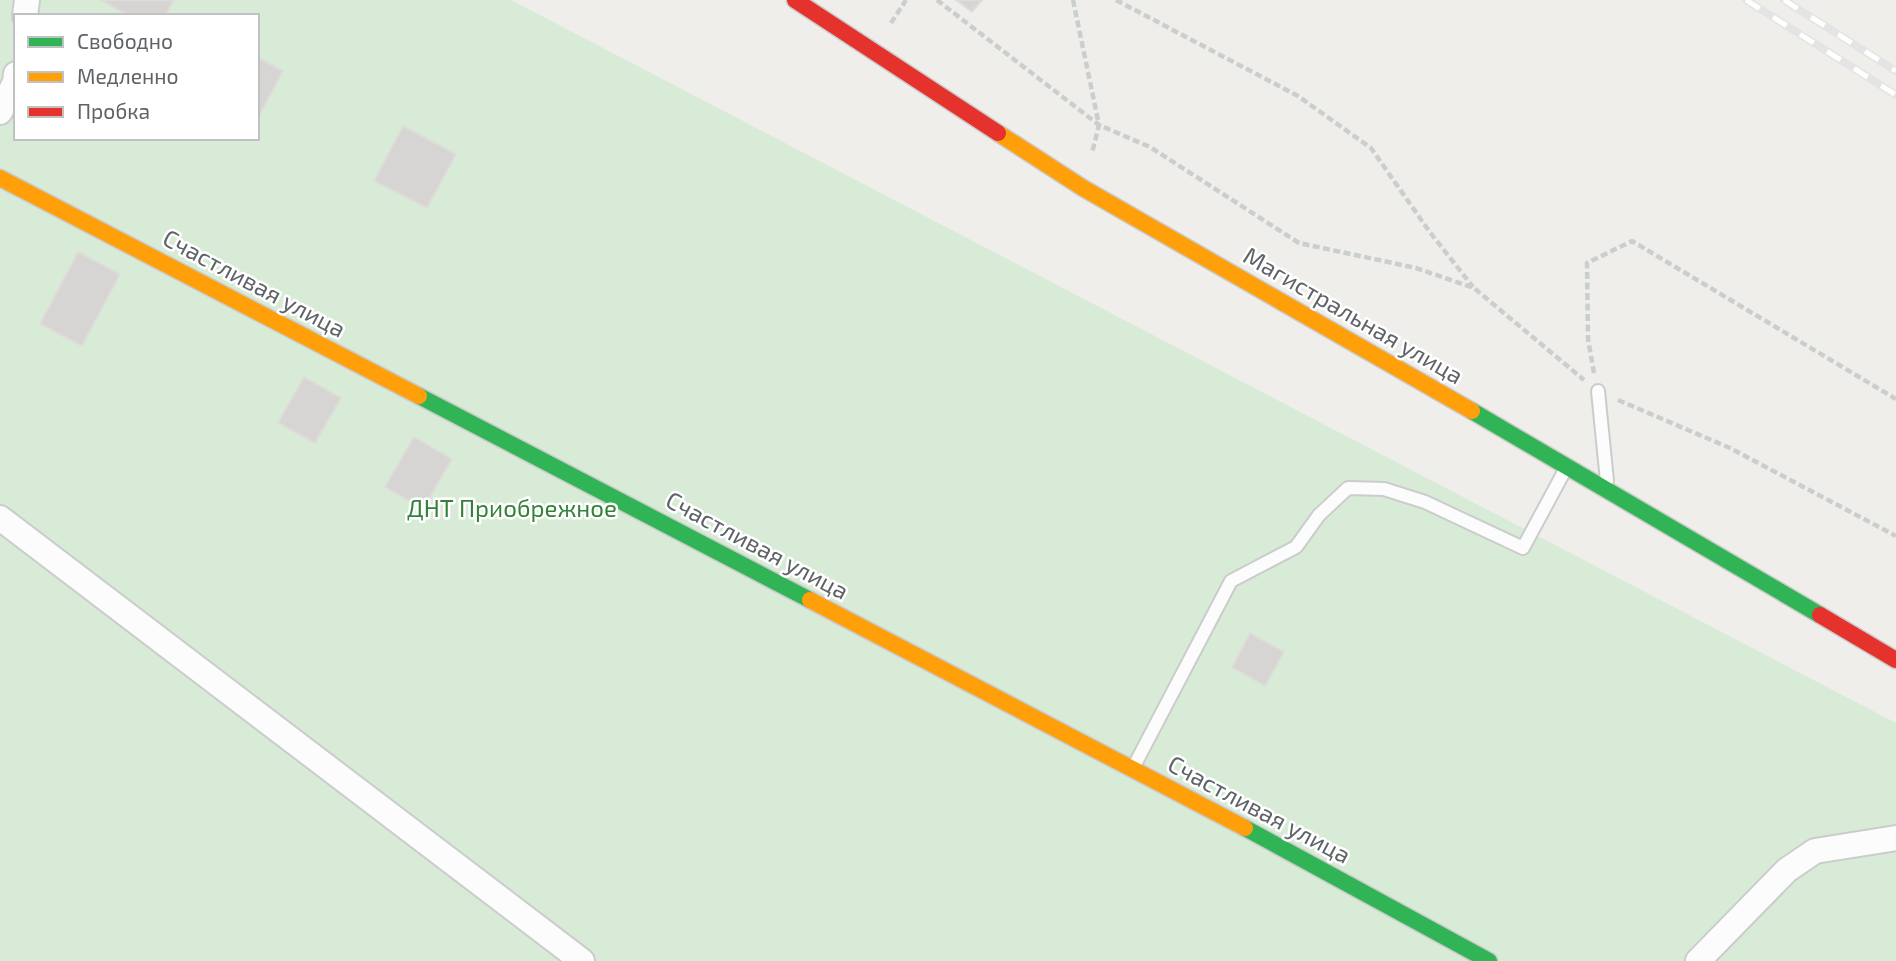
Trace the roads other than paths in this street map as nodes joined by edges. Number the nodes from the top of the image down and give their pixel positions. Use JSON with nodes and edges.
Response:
{"nodes":[{"id":1,"x":795,"y":0,"type":"edge"},
{"id":2,"x":14,"y":79,"type":"edge"},
{"id":3,"x":0,"y":112,"type":"edge"},
{"id":4,"x":0,"y":177,"type":"edge"},
{"id":5,"x":1598,"y":391,"type":"road end"},
{"id":6,"x":1568,"y":466,"type":"junction"},
{"id":7,"x":1608,"y":489,"type":"junction"},
{"id":8,"x":0,"y":518,"type":"edge"},
{"id":9,"x":1896,"y":660,"type":"edge"},
{"id":10,"x":1133,"y":768,"type":"junction"},
{"id":11,"x":1896,"y":838,"type":"edge"},
{"id":12,"x":582,"y":961,"type":"edge"},
{"id":13,"x":1489,"y":961,"type":"edge"},
{"id":14,"x":1698,"y":961,"type":"edge"}],
"edges":[{"from":1,"to":6,"type":"street","name":"Магистральная улица"},
{"from":2,"to":3,"type":"street"},
{"from":4,"to":10,"type":"street","name":"Счастливая улица"},
{"from":5,"to":7,"type":"lane"},
{"from":6,"to":7,"type":"street","name":"Магистральная улица"},
{"from":6,"to":10,"type":"lane"},
{"from":7,"to":9,"type":"street","name":"Магистральная улица"},
{"from":8,"to":12,"type":"street"},
{"from":10,"to":13,"type":"street","name":"Счастливая улица"},
{"from":11,"to":14,"type":"street"}]}
